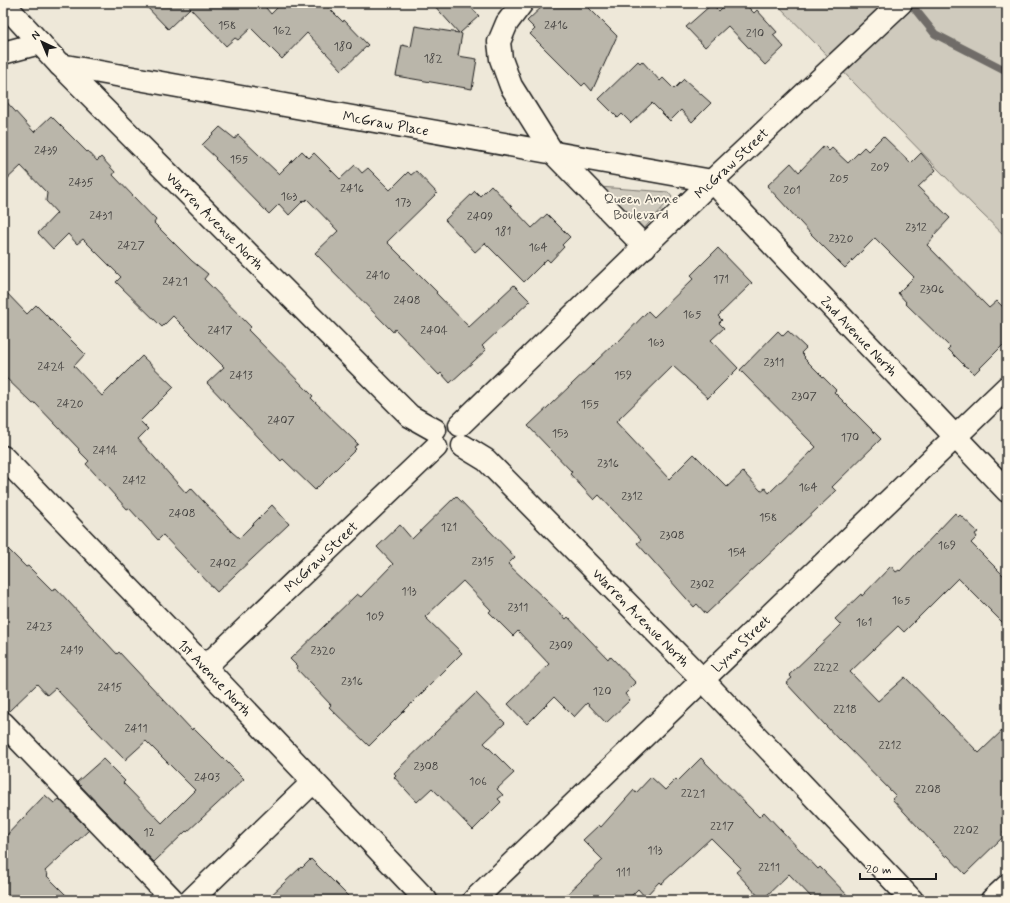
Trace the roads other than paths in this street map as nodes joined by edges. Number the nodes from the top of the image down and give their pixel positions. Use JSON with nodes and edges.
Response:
{"nodes":[{"id":1,"x":3,"y":3,"type":"edge"},
{"id":2,"x":522,"y":3,"type":"edge"},
{"id":3,"x":901,"y":3,"type":"edge"},
{"id":4,"x":40,"y":43,"type":"junction"},
{"id":5,"x":3,"y":53,"type":"edge"},
{"id":6,"x":60,"y":65,"type":"junction"},
{"id":7,"x":553,"y":153,"type":"junction"},
{"id":8,"x":712,"y":180,"type":"junction"},
{"id":9,"x":645,"y":247,"type":"junction"},
{"id":10,"x":1007,"y":387,"type":"edge"},
{"id":11,"x":461,"y":435,"type":"junction"},
{"id":12,"x":956,"y":436,"type":"junction"},
{"id":13,"x":435,"y":438,"type":"junction"},
{"id":14,"x":3,"y":457,"type":"edge"},
{"id":15,"x":1007,"y":491,"type":"edge"},
{"id":16,"x":205,"y":667,"type":"junction"},
{"id":17,"x":703,"y":680,"type":"junction"},
{"id":18,"x":3,"y":723,"type":"edge"},
{"id":19,"x":313,"y":782,"type":"junction"},
{"id":20,"x":1007,"y":886,"type":"edge"},
{"id":21,"x":173,"y":900,"type":"edge"},
{"id":22,"x":191,"y":900,"type":"edge"},
{"id":23,"x":426,"y":900,"type":"edge"},
{"id":24,"x":474,"y":900,"type":"edge"},
{"id":25,"x":912,"y":900,"type":"edge"},
{"id":26,"x":992,"y":900,"type":"edge"}],
"edges":[{"from":1,"to":4,"type":"street","name":"Warren Avenue North"},
{"from":2,"to":7,"type":"street"},
{"from":3,"to":8,"type":"street","name":"McGraw Street"},
{"from":4,"to":5,"type":"street"},
{"from":4,"to":6,"type":"street","name":"Warren Avenue North"},
{"from":6,"to":7,"type":"street","name":"McGraw Place"},
{"from":6,"to":13,"type":"street","name":"Warren Avenue North"},
{"from":7,"to":8,"type":"street","name":"McGraw Place"},
{"from":7,"to":9,"type":"street"},
{"from":8,"to":9,"type":"street","name":"McGraw Street"},
{"from":8,"to":12,"type":"street","name":"2nd Avenue North"},
{"from":9,"to":11,"type":"street","name":"McGraw Street"},
{"from":10,"to":12,"type":"street","name":"Lynn Street"},
{"from":11,"to":13,"type":"street","name":"Warren Avenue North"},
{"from":11,"to":17,"type":"street","name":"Warren Avenue North"},
{"from":12,"to":15,"type":"street","name":"2nd Avenue North"},
{"from":12,"to":17,"type":"street","name":"Lynn Street"},
{"from":13,"to":16,"type":"street","name":"McGraw Street"},
{"from":14,"to":16,"type":"street","name":"1st Avenue North"},
{"from":16,"to":19,"type":"street","name":"1st Avenue North"},
{"from":17,"to":24,"type":"street","name":"Lynn Street"},
{"from":17,"to":25,"type":"street","name":"Warren Avenue North"},
{"from":18,"to":21,"type":"street"},
{"from":19,"to":22,"type":"street"},
{"from":19,"to":23,"type":"street","name":"1st Avenue North"},
{"from":20,"to":26,"type":"street"}]}
